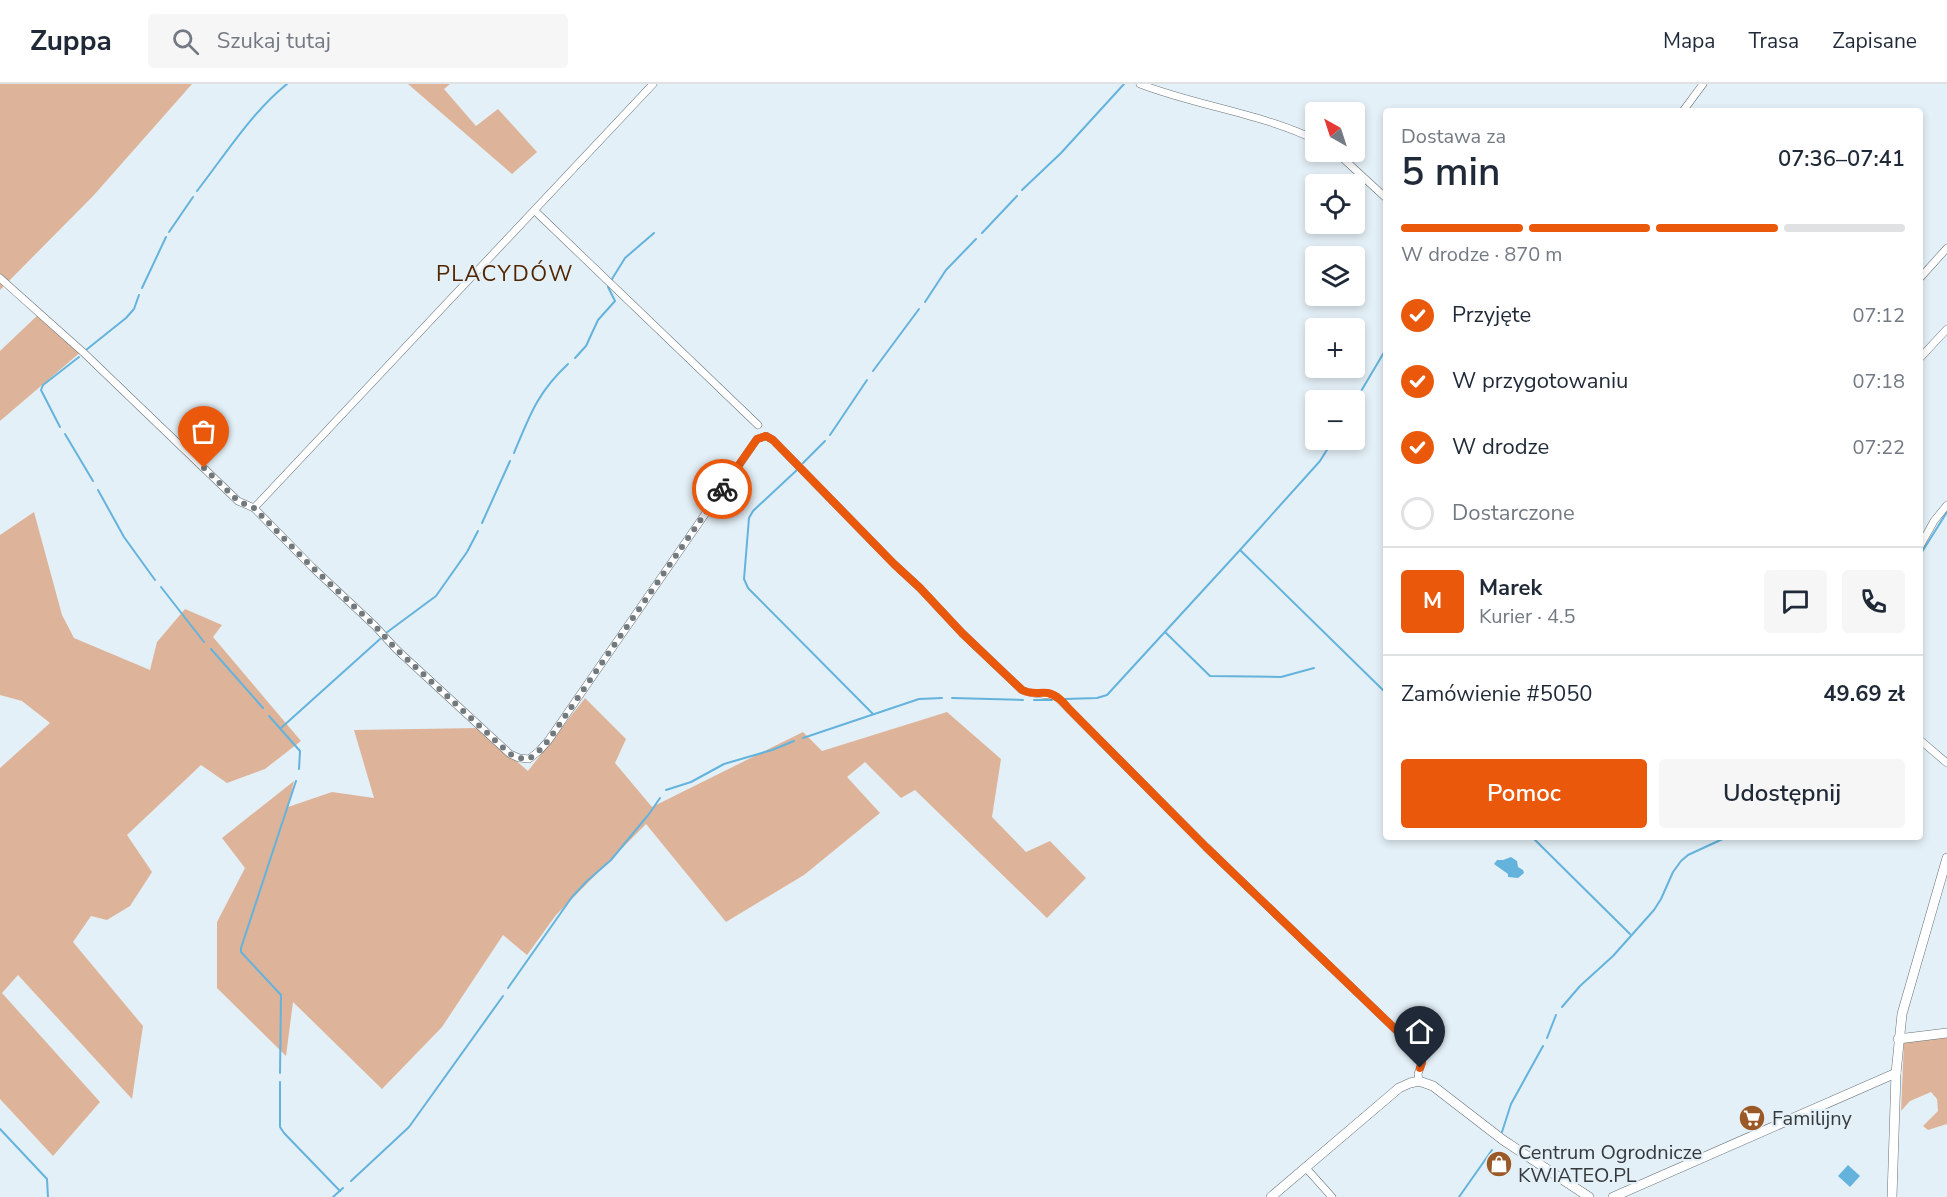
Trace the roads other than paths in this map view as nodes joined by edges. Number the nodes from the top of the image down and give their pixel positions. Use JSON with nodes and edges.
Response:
{"nodes":[{"id":1,"x":653,"y":84,"type":"edge"},
{"id":2,"x":1140,"y":84,"type":"edge"},
{"id":3,"x":1703,"y":84,"type":"edge"},
{"id":4,"x":1685,"y":108,"type":"edge"},
{"id":5,"x":1305,"y":136,"type":"edge"},
{"id":6,"x":1347,"y":162,"type":"edge"},
{"id":7,"x":1383,"y":195,"type":"edge"},
{"id":8,"x":535,"y":211,"type":"junction"},
{"id":9,"x":1947,"y":248,"type":"edge"},
{"id":10,"x":1923,"y":275,"type":"edge"},
{"id":11,"x":0,"y":278,"type":"edge"},
{"id":12,"x":1947,"y":329,"type":"edge"},
{"id":13,"x":1923,"y":355,"type":"edge"},
{"id":14,"x":758,"y":425,"type":"dead end"},
{"id":15,"x":1947,"y":505,"type":"edge"},
{"id":16,"x":254,"y":508,"type":"junction"},
{"id":17,"x":1923,"y":541,"type":"edge"},
{"id":18,"x":1923,"y":743,"type":"edge"},
{"id":19,"x":1947,"y":763,"type":"edge"},
{"id":20,"x":1947,"y":858,"type":"edge"},
{"id":21,"x":1947,"y":1033,"type":"edge"},
{"id":22,"x":1898,"y":1039,"type":"junction"},
{"id":23,"x":1896,"y":1072,"type":"junction"},
{"id":24,"x":1419,"y":1081,"type":"junction"},
{"id":25,"x":1306,"y":1168,"type":"junction"},
{"id":26,"x":1271,"y":1197,"type":"edge"},
{"id":27,"x":1332,"y":1197,"type":"edge"},
{"id":28,"x":1590,"y":1197,"type":"edge"},
{"id":29,"x":1613,"y":1197,"type":"edge"},
{"id":30,"x":1892,"y":1197,"type":"edge"}],
"edges":[{"from":1,"to":8,"type":"street"},
{"from":2,"to":5,"type":"street"},
{"from":3,"to":4,"type":"street"},
{"from":6,"to":7,"type":"street"},
{"from":8,"to":14,"type":"street"},
{"from":8,"to":16,"type":"street"},
{"from":9,"to":10,"type":"street"},
{"from":11,"to":16,"type":"street"},
{"from":12,"to":13,"type":"street"},
{"from":15,"to":17,"type":"street"},
{"from":16,"to":24,"type":"street"},
{"from":18,"to":19,"type":"street"},
{"from":20,"to":22,"type":"street"},
{"from":21,"to":22,"type":"street"},
{"from":22,"to":23,"type":"street"},
{"from":23,"to":29,"type":"street"},
{"from":23,"to":30,"type":"street"},
{"from":24,"to":25,"type":"street"},
{"from":24,"to":28,"type":"street"},
{"from":25,"to":26,"type":"street"},
{"from":25,"to":27,"type":"street"}]}
